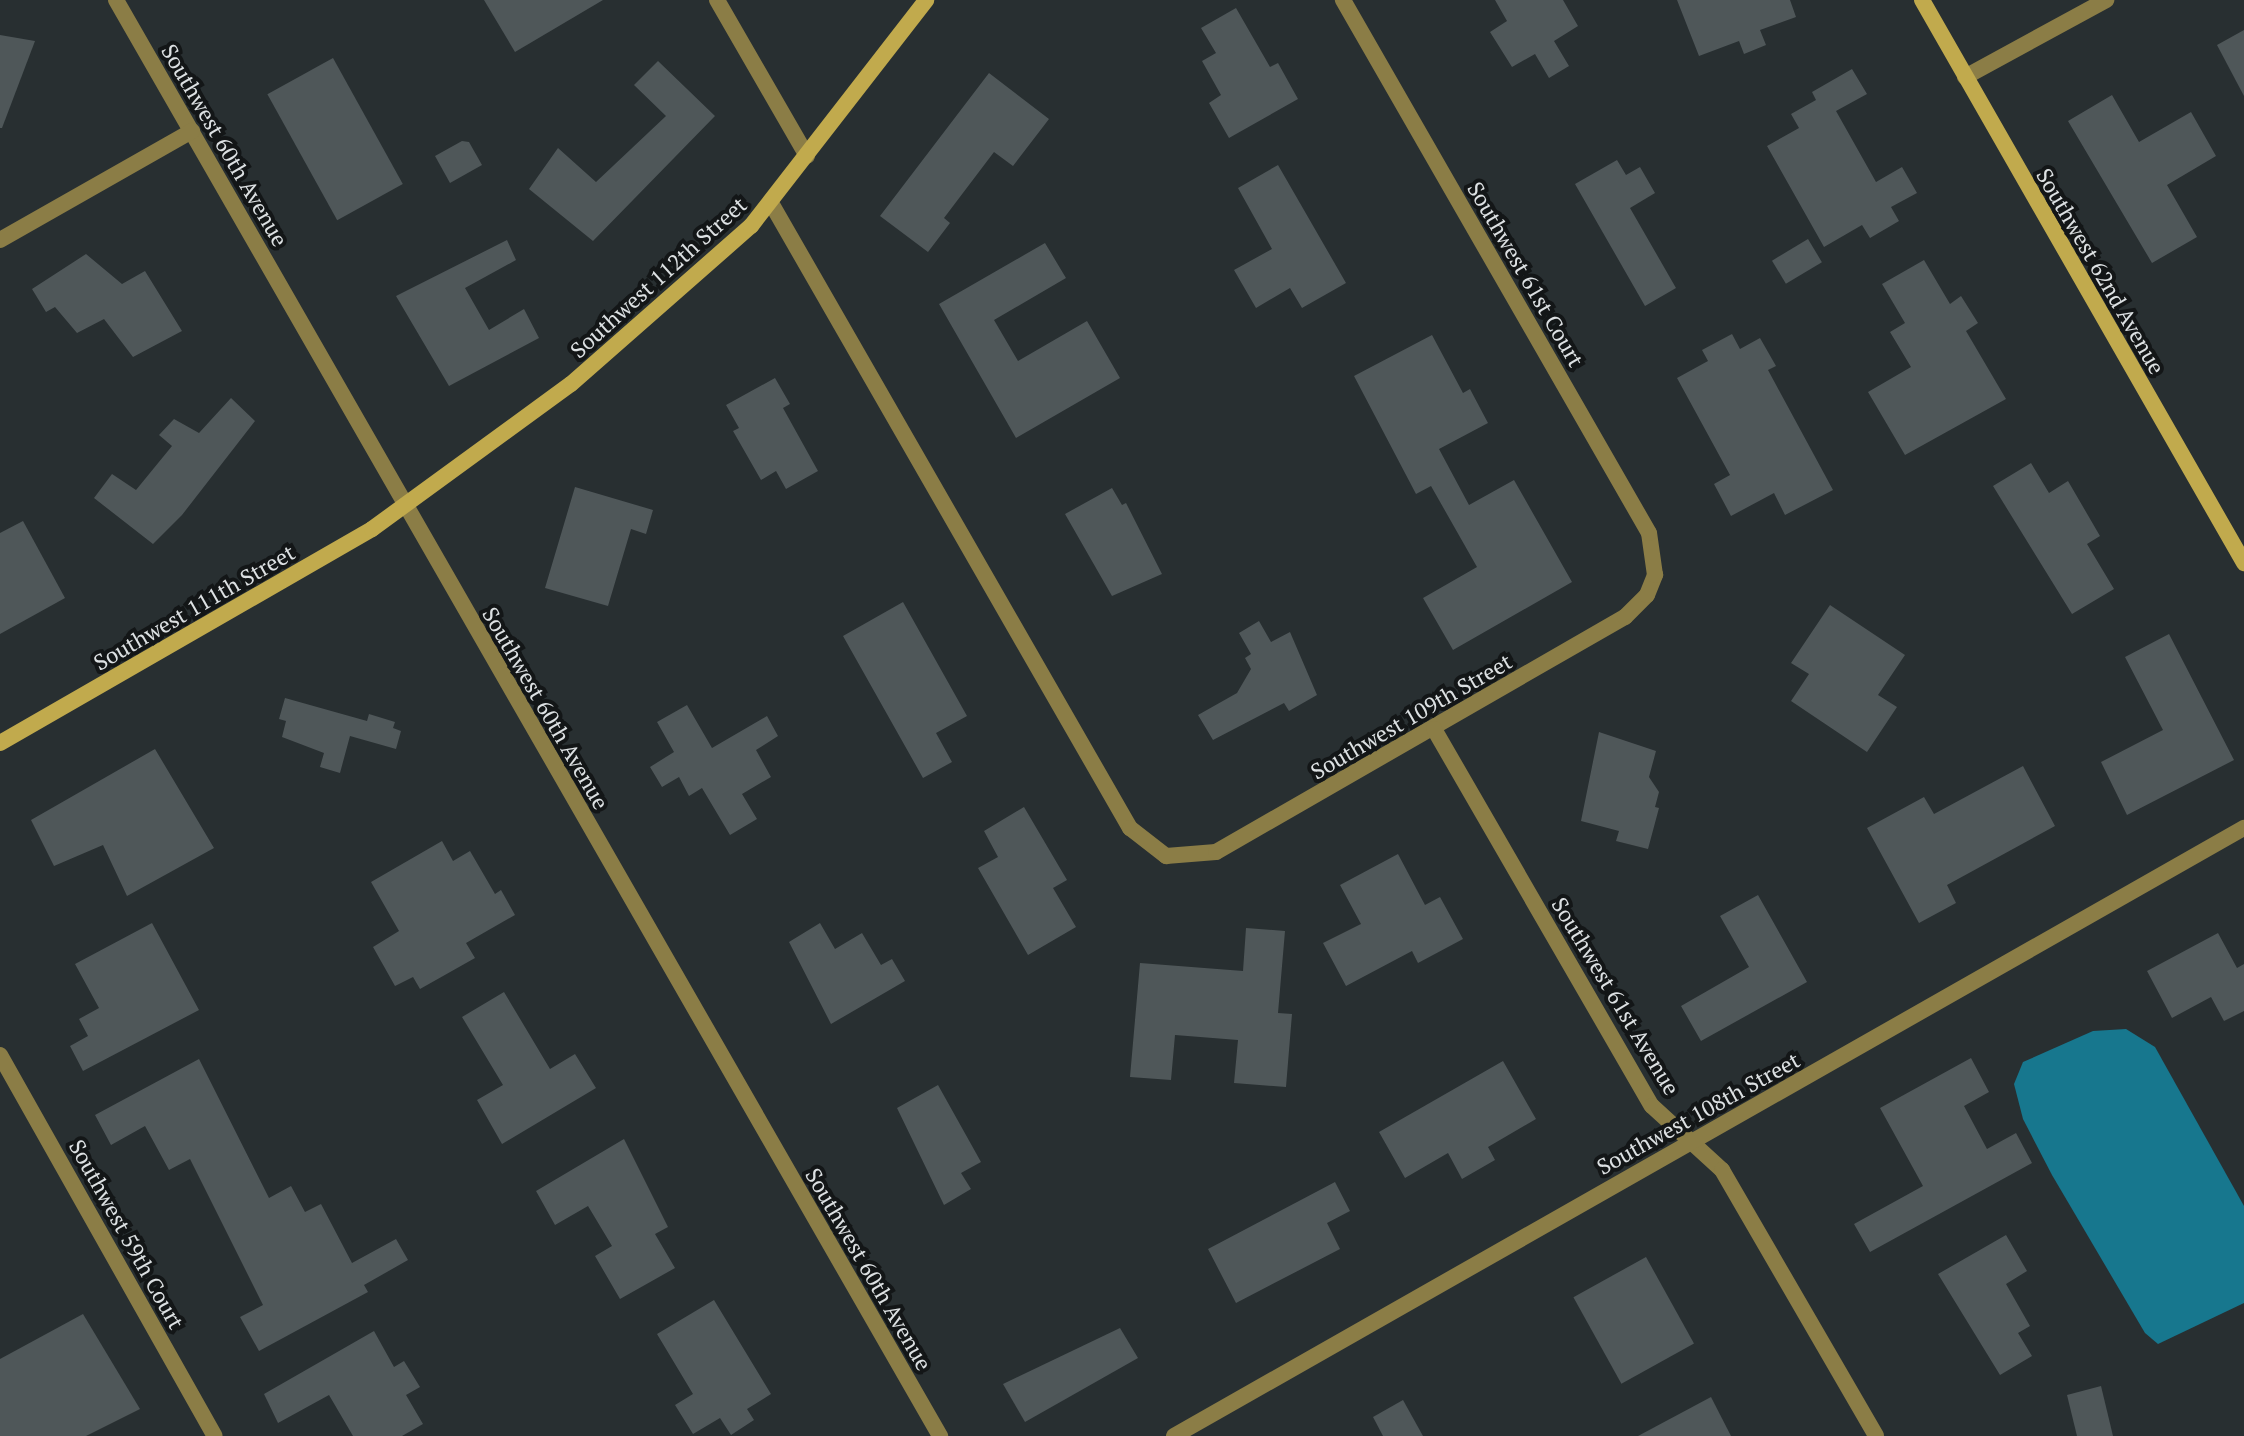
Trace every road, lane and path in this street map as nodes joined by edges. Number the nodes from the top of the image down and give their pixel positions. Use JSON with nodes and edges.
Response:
{"nodes":[{"id":1,"x":116,"y":0,"type":"edge"},
{"id":2,"x":717,"y":0,"type":"edge"},
{"id":3,"x":926,"y":0,"type":"edge"},
{"id":4,"x":1343,"y":0,"type":"edge"},
{"id":5,"x":1922,"y":0,"type":"edge"},
{"id":6,"x":2106,"y":0,"type":"edge"},
{"id":7,"x":1965,"y":77,"type":"junction"},
{"id":8,"x":192,"y":131,"type":"junction"},
{"id":9,"x":807,"y":156,"type":"junction"},
{"id":10,"x":771,"y":203,"type":"junction"},
{"id":11,"x":0,"y":240,"type":"edge"},
{"id":12,"x":407,"y":506,"type":"junction"},
{"id":13,"x":2244,"y":563,"type":"edge"},
{"id":14,"x":1655,"y":575,"type":"joint"},
{"id":15,"x":1434,"y":729,"type":"junction"},
{"id":16,"x":0,"y":743,"type":"edge"},
{"id":17,"x":2244,"y":828,"type":"edge"},
{"id":18,"x":0,"y":1055,"type":"edge"},
{"id":19,"x":1691,"y":1143,"type":"junction"},
{"id":20,"x":215,"y":1436,"type":"edge"},
{"id":21,"x":940,"y":1436,"type":"edge"},
{"id":22,"x":1174,"y":1436,"type":"edge"},
{"id":23,"x":1876,"y":1436,"type":"edge"}],
"edges":[{"from":1,"to":8,"type":"street","name":"Southwest 60th Avenue"},
{"from":2,"to":9,"type":"street"},
{"from":3,"to":9,"type":"main road","name":"Southwest 112th Street"},
{"from":4,"to":14,"type":"street","name":"Southwest 61st Court"},
{"from":5,"to":7,"type":"main road","name":"Southwest 62nd Avenue"},
{"from":6,"to":7,"type":"street"},
{"from":7,"to":13,"type":"main road","name":"Southwest 62nd Avenue"},
{"from":8,"to":11,"type":"street"},
{"from":8,"to":12,"type":"street","name":"Southwest 60th Avenue"},
{"from":9,"to":10,"type":"main road","name":"Southwest 112th Street"},
{"from":10,"to":12,"type":"main road","name":"Southwest 112th Street"},
{"from":10,"to":15,"type":"street","name":"Southwest 109th Street"},
{"from":12,"to":16,"type":"main road","name":"Southwest 111th Street"},
{"from":12,"to":21,"type":"street","name":"Southwest 60th Avenue"},
{"from":14,"to":15,"type":"street","name":"Southwest 109th Street"},
{"from":15,"to":19,"type":"street","name":"Southwest 61st Avenue"},
{"from":17,"to":19,"type":"street","name":"Southwest 108th Street"},
{"from":18,"to":20,"type":"street","name":"Southwest 59th Court"},
{"from":19,"to":22,"type":"street","name":"Southwest 108th Street"},
{"from":19,"to":23,"type":"street","name":"Southwest 61st Avenue"}]}
